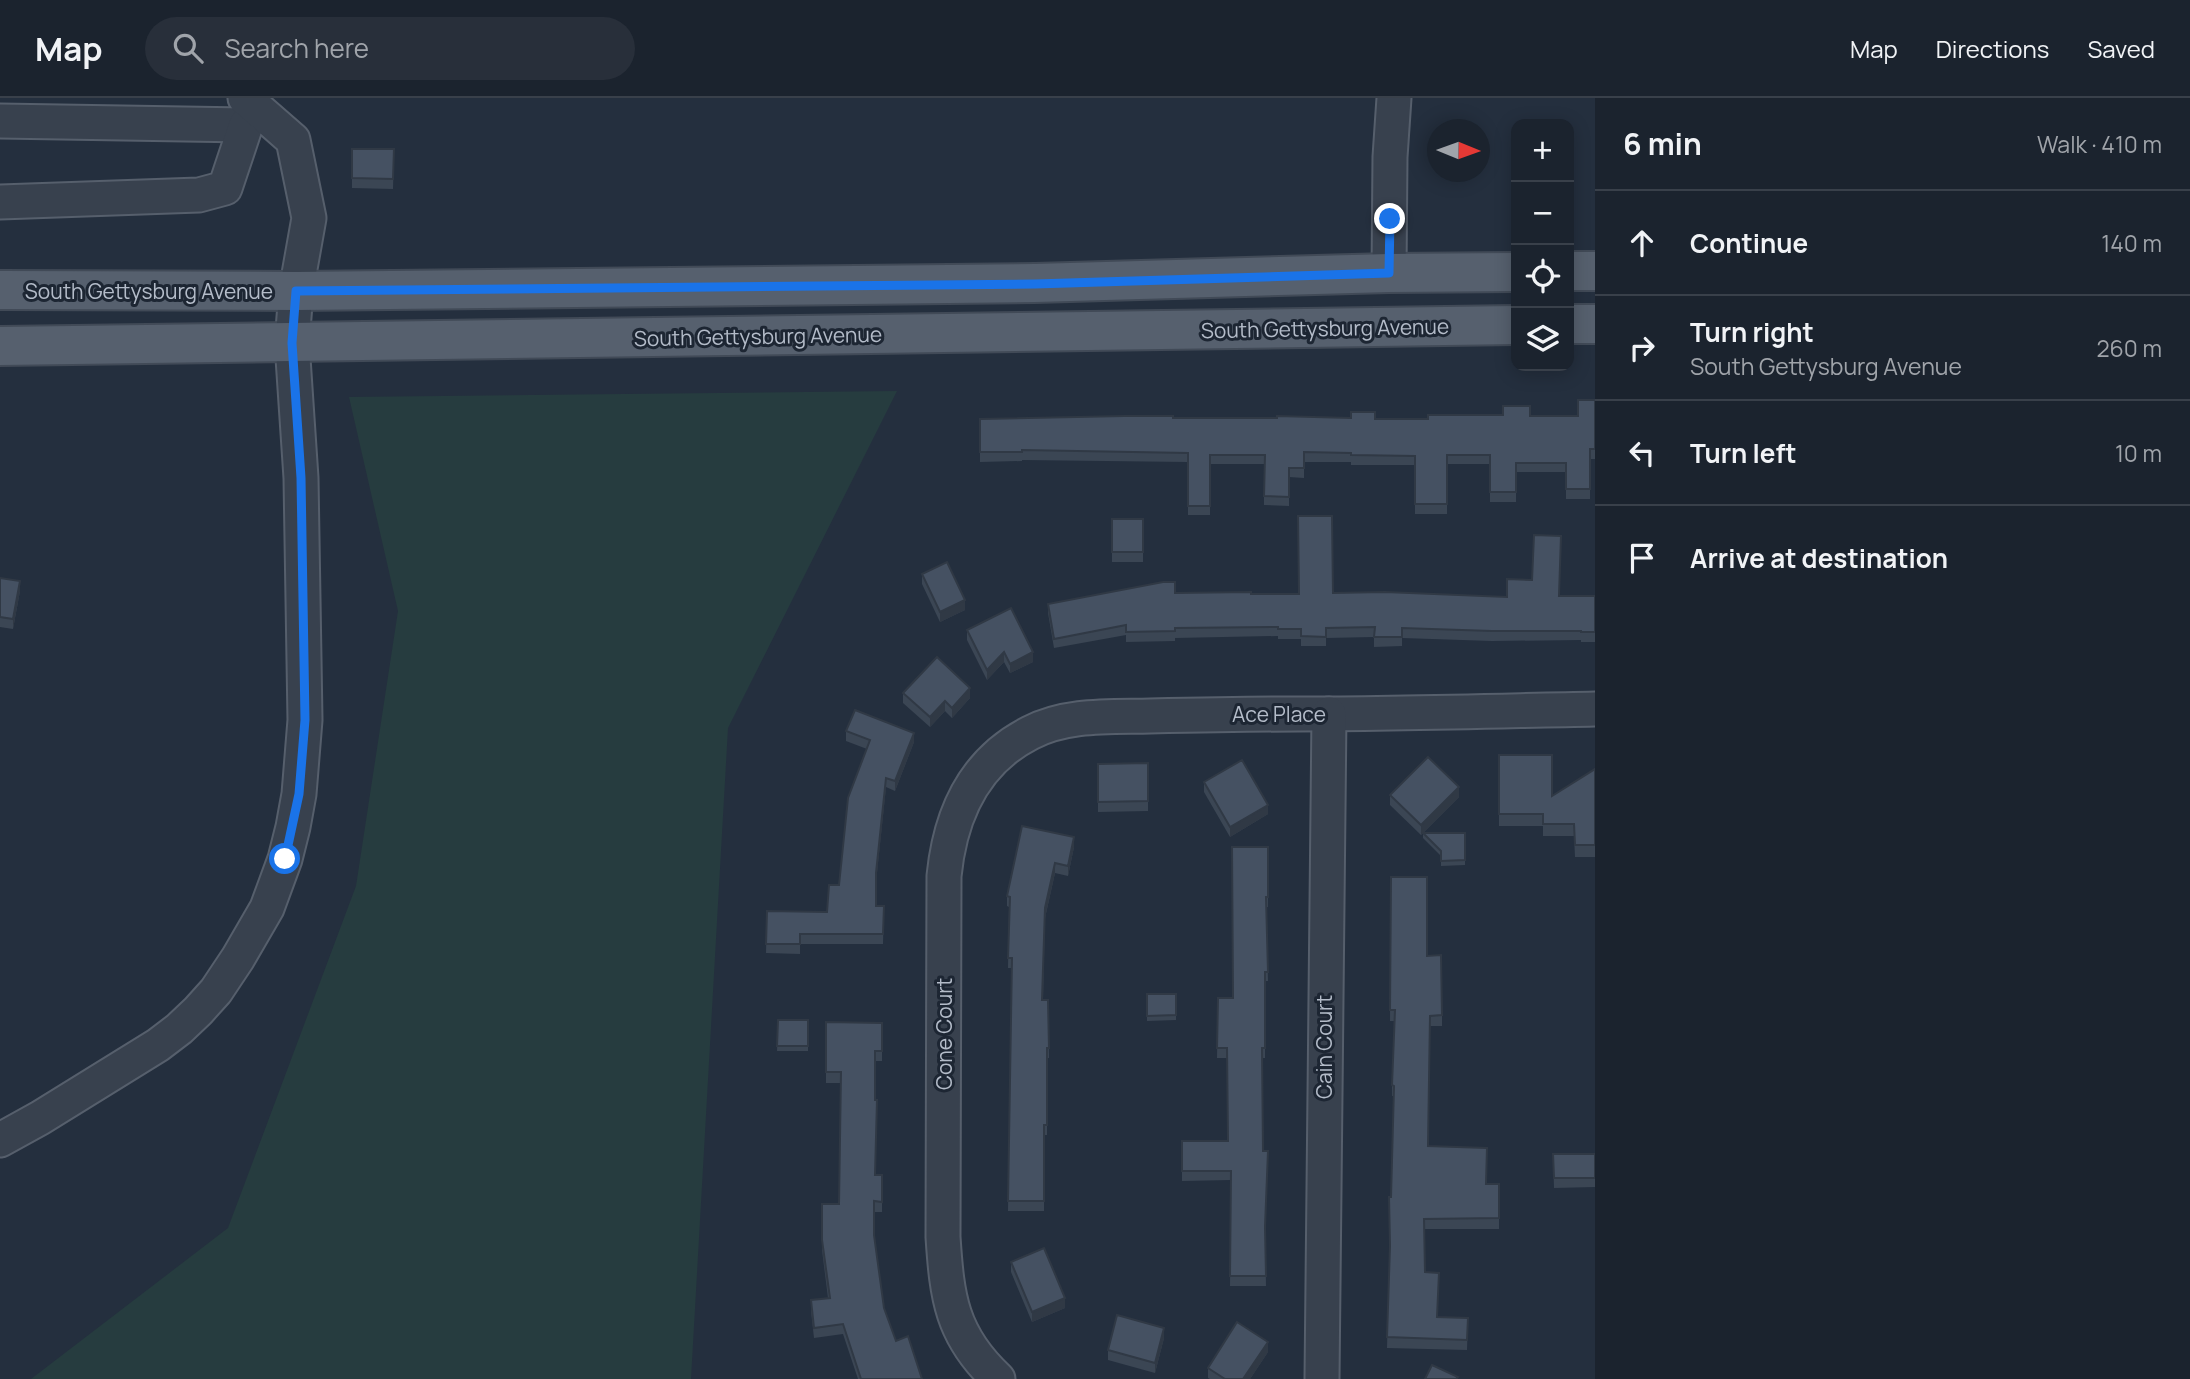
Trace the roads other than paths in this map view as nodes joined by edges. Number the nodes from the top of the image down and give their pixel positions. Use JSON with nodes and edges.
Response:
{"nodes":[{"id":1,"x":1394,"y":98,"type":"edge"},
{"id":2,"x":249,"y":111,"type":"edge"},
{"id":3,"x":0,"y":121,"type":"edge"},
{"id":4,"x":0,"y":202,"type":"edge"},
{"id":5,"x":1574,"y":271,"type":"edge"},
{"id":6,"x":1595,"y":271,"type":"edge"},
{"id":7,"x":1511,"y":272,"type":"edge"},
{"id":8,"x":1389,"y":273,"type":"junction"},
{"id":9,"x":0,"y":290,"type":"edge"},
{"id":10,"x":296,"y":291,"type":"junction"},
{"id":11,"x":1574,"y":324,"type":"edge"},
{"id":12,"x":1595,"y":324,"type":"edge"},
{"id":13,"x":1511,"y":325,"type":"edge"},
{"id":14,"x":292,"y":343,"type":"junction"},
{"id":15,"x":0,"y":346,"type":"edge"},
{"id":16,"x":1595,"y":709,"type":"edge"},
{"id":17,"x":1329,"y":714,"type":"junction"},
{"id":18,"x":981,"y":774,"type":"joint"},
{"id":19,"x":0,"y":1140,"type":"edge"},
{"id":20,"x":998,"y":1379,"type":"edge"},
{"id":21,"x":1322,"y":1379,"type":"edge"}],
"edges":[{"from":1,"to":8,"type":"street"},
{"from":2,"to":3,"type":"street"},
{"from":2,"to":4,"type":"street"},
{"from":2,"to":10,"type":"street"},
{"from":5,"to":6,"type":"main road"},
{"from":7,"to":8,"type":"main road","name":"South Gettysburg Avenue"},
{"from":8,"to":10,"type":"main road","name":"South Gettysburg Avenue"},
{"from":9,"to":10,"type":"main road","name":"South Gettysburg Avenue"},
{"from":10,"to":14,"type":"street"},
{"from":11,"to":12,"type":"main road"},
{"from":13,"to":14,"type":"main road","name":"South Gettysburg Avenue"},
{"from":14,"to":15,"type":"main road","name":"South Gettysburg Avenue"},
{"from":14,"to":19,"type":"street"},
{"from":16,"to":17,"type":"street","name":"Ace Place"},
{"from":17,"to":18,"type":"street","name":"Ace Place"},
{"from":17,"to":21,"type":"street","name":"Cain Court"},
{"from":18,"to":20,"type":"street","name":"Cone Court"}]}
